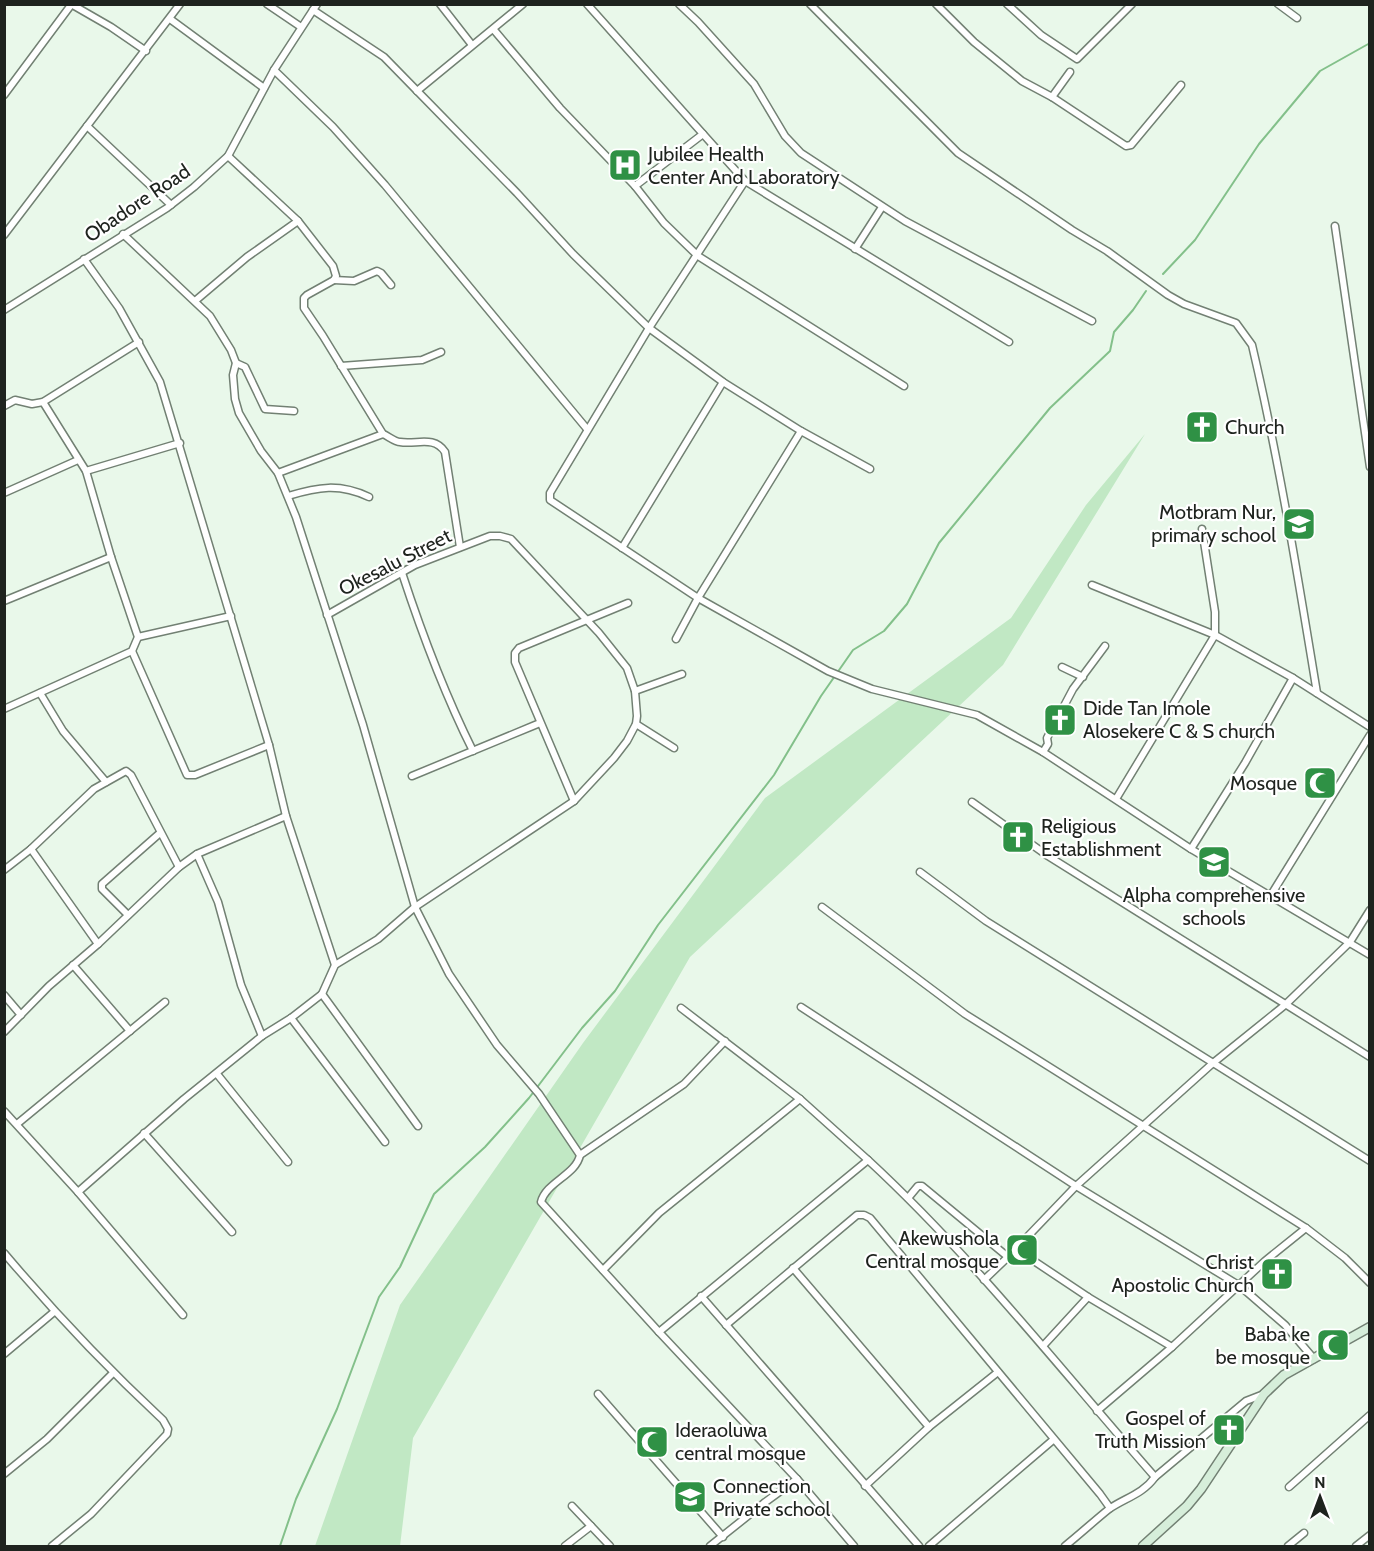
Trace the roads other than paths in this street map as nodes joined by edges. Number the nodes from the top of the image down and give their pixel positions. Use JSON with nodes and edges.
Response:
{"nodes":[{"id":1,"x":180,"y":4,"type":"edge"},
{"id":2,"x":267,"y":4,"type":"edge"},
{"id":3,"x":440,"y":4,"type":"edge"},
{"id":4,"x":523,"y":4,"type":"edge"},
{"id":5,"x":588,"y":4,"type":"edge"},
{"id":6,"x":679,"y":4,"type":"edge"},
{"id":7,"x":810,"y":4,"type":"edge"},
{"id":8,"x":936,"y":4,"type":"edge"},
{"id":9,"x":1132,"y":4,"type":"edge"},
{"id":10,"x":1278,"y":4,"type":"edge"},
{"id":11,"x":71,"y":5,"type":"edge"},
{"id":12,"x":1008,"y":5,"type":"edge"},
{"id":13,"x":315,"y":7,"type":"edge"},
{"id":14,"x":1297,"y":18,"type":"dead end"},
{"id":15,"x":170,"y":19,"type":"junction"},
{"id":16,"x":301,"y":27,"type":"junction"},
{"id":17,"x":494,"y":30,"type":"junction"},
{"id":18,"x":472,"y":45,"type":"junction"},
{"id":19,"x":146,"y":51,"type":"junction"},
{"id":20,"x":274,"y":70,"type":"junction"},
{"id":21,"x":1070,"y":72,"type":"dead end"},
{"id":22,"x":1181,"y":85,"type":"dead end"},
{"id":23,"x":264,"y":88,"type":"junction"},
{"id":24,"x":417,"y":91,"type":"junction"},
{"id":25,"x":4,"y":95,"type":"edge"},
{"id":26,"x":1052,"y":97,"type":"junction"},
{"id":27,"x":87,"y":126,"type":"junction"},
{"id":28,"x":703,"y":134,"type":"junction"},
{"id":29,"x":228,"y":156,"type":"junction"},
{"id":30,"x":745,"y":181,"type":"junction"},
{"id":31,"x":635,"y":186,"type":"junction"},
{"id":32,"x":171,"y":205,"type":"junction"},
{"id":33,"x":882,"y":207,"type":"junction"},
{"id":34,"x":298,"y":221,"type":"junction"},
{"id":35,"x":1335,"y":226,"type":"dead end"},
{"id":36,"x":123,"y":234,"type":"junction"},
{"id":37,"x":4,"y":235,"type":"edge"},
{"id":38,"x":855,"y":249,"type":"junction"},
{"id":39,"x":698,"y":256,"type":"junction"},
{"id":40,"x":84,"y":259,"type":"junction"},
{"id":41,"x":334,"y":280,"type":"junction"},
{"id":42,"x":391,"y":285,"type":"dead end"},
{"id":43,"x":195,"y":300,"type":"junction"},
{"id":44,"x":4,"y":310,"type":"edge"},
{"id":45,"x":1092,"y":321,"type":"dead end"},
{"id":46,"x":649,"y":328,"type":"junction"},
{"id":47,"x":139,"y":342,"type":"junction"},
{"id":48,"x":1009,"y":342,"type":"dead end"},
{"id":49,"x":441,"y":352,"type":"dead end"},
{"id":50,"x":236,"y":363,"type":"junction"},
{"id":51,"x":341,"y":366,"type":"junction"},
{"id":52,"x":723,"y":382,"type":"junction"},
{"id":53,"x":904,"y":386,"type":"dead end"},
{"id":54,"x":43,"y":402,"type":"junction"},
{"id":55,"x":4,"y":406,"type":"edge"},
{"id":56,"x":294,"y":411,"type":"dead end"},
{"id":57,"x":587,"y":429,"type":"junction"},
{"id":58,"x":801,"y":431,"type":"junction"},
{"id":59,"x":383,"y":434,"type":"junction"},
{"id":60,"x":180,"y":443,"type":"junction"},
{"id":61,"x":78,"y":460,"type":"junction"},
{"id":62,"x":1370,"y":467,"type":"edge"},
{"id":63,"x":870,"y":469,"type":"dead end"},
{"id":64,"x":86,"y":471,"type":"junction"},
{"id":65,"x":278,"y":473,"type":"junction"},
{"id":66,"x":4,"y":493,"type":"edge"},
{"id":67,"x":288,"y":496,"type":"junction"},
{"id":68,"x":369,"y":498,"type":"dead end"},
{"id":69,"x":1202,"y":529,"type":"dead end"},
{"id":70,"x":460,"y":547,"type":"junction"},
{"id":71,"x":622,"y":548,"type":"junction"},
{"id":72,"x":111,"y":557,"type":"junction"},
{"id":73,"x":402,"y":573,"type":"junction"},
{"id":74,"x":1092,"y":585,"type":"dead end"},
{"id":75,"x":699,"y":598,"type":"junction"},
{"id":76,"x":4,"y":601,"type":"edge"},
{"id":77,"x":628,"y":603,"type":"dead end"},
{"id":78,"x":327,"y":615,"type":"junction"},
{"id":79,"x":231,"y":616,"type":"junction"},
{"id":80,"x":585,"y":619,"type":"junction"},
{"id":81,"x":1215,"y":635,"type":"junction"},
{"id":82,"x":138,"y":638,"type":"junction"},
{"id":83,"x":676,"y":639,"type":"dead end"},
{"id":84,"x":1105,"y":646,"type":"dead end"},
{"id":85,"x":132,"y":651,"type":"junction"},
{"id":86,"x":1062,"y":667,"type":"dead end"},
{"id":87,"x":682,"y":674,"type":"dead end"},
{"id":88,"x":1083,"y":677,"type":"junction"},
{"id":89,"x":1293,"y":678,"type":"junction"},
{"id":90,"x":635,"y":691,"type":"junction"},
{"id":91,"x":40,"y":693,"type":"junction"},
{"id":92,"x":1317,"y":693,"type":"junction"},
{"id":93,"x":4,"y":709,"type":"edge"},
{"id":94,"x":540,"y":723,"type":"junction"},
{"id":95,"x":636,"y":724,"type":"junction"},
{"id":96,"x":1370,"y":727,"type":"edge"},
{"id":97,"x":1370,"y":735,"type":"edge"},
{"id":98,"x":269,"y":745,"type":"junction"},
{"id":99,"x":674,"y":748,"type":"dead end"},
{"id":100,"x":473,"y":751,"type":"junction"},
{"id":101,"x":1043,"y":752,"type":"junction"},
{"id":102,"x":412,"y":776,"type":"dead end"},
{"id":103,"x":106,"y":782,"type":"junction"},
{"id":104,"x":1116,"y":799,"type":"junction"},
{"id":105,"x":574,"y":801,"type":"junction"},
{"id":106,"x":972,"y":802,"type":"dead end"},
{"id":107,"x":286,"y":816,"type":"junction"},
{"id":108,"x":160,"y":833,"type":"junction"},
{"id":109,"x":31,"y":849,"type":"junction"},
{"id":110,"x":1191,"y":849,"type":"junction"},
{"id":111,"x":196,"y":854,"type":"junction"},
{"id":112,"x":179,"y":867,"type":"junction"},
{"id":113,"x":4,"y":870,"type":"edge"},
{"id":114,"x":920,"y":872,"type":"dead end"},
{"id":115,"x":1271,"y":895,"type":"junction"},
{"id":116,"x":415,"y":907,"type":"junction"},
{"id":117,"x":822,"y":907,"type":"dead end"},
{"id":118,"x":1370,"y":910,"type":"edge"},
{"id":119,"x":128,"y":915,"type":"junction"},
{"id":120,"x":1350,"y":942,"type":"junction"},
{"id":121,"x":98,"y":944,"type":"junction"},
{"id":122,"x":1370,"y":955,"type":"edge"},
{"id":123,"x":73,"y":965,"type":"junction"},
{"id":124,"x":335,"y":965,"type":"junction"},
{"id":125,"x":322,"y":994,"type":"junction"},
{"id":126,"x":4,"y":995,"type":"edge"},
{"id":127,"x":165,"y":1002,"type":"dead end"},
{"id":128,"x":1285,"y":1005,"type":"junction"},
{"id":129,"x":801,"y":1007,"type":"dead end"},
{"id":130,"x":681,"y":1008,"type":"dead end"},
{"id":131,"x":21,"y":1015,"type":"junction"},
{"id":132,"x":291,"y":1018,"type":"junction"},
{"id":133,"x":130,"y":1031,"type":"junction"},
{"id":134,"x":4,"y":1032,"type":"edge"},
{"id":135,"x":262,"y":1036,"type":"junction"},
{"id":136,"x":725,"y":1041,"type":"junction"},
{"id":137,"x":1370,"y":1057,"type":"edge"},
{"id":138,"x":1213,"y":1063,"type":"junction"},
{"id":139,"x":217,"y":1074,"type":"junction"},
{"id":140,"x":800,"y":1098,"type":"junction"},
{"id":141,"x":4,"y":1110,"type":"edge"},
{"id":142,"x":17,"y":1124,"type":"junction"},
{"id":143,"x":418,"y":1126,"type":"dead end"},
{"id":144,"x":1144,"y":1126,"type":"junction"},
{"id":145,"x":144,"y":1133,"type":"junction"},
{"id":146,"x":386,"y":1142,"type":"dead end"},
{"id":147,"x":580,"y":1155,"type":"junction"},
{"id":148,"x":868,"y":1160,"type":"junction"},
{"id":149,"x":1370,"y":1161,"type":"edge"},
{"id":150,"x":288,"y":1162,"type":"dead end"},
{"id":151,"x":1076,"y":1185,"type":"junction"},
{"id":152,"x":78,"y":1192,"type":"junction"},
{"id":153,"x":908,"y":1198,"type":"junction"},
{"id":154,"x":1306,"y":1228,"type":"junction"},
{"id":155,"x":232,"y":1232,"type":"dead end"},
{"id":156,"x":1016,"y":1249,"type":"junction"},
{"id":157,"x":4,"y":1253,"type":"edge"},
{"id":158,"x":1008,"y":1257,"type":"junction"},
{"id":159,"x":793,"y":1268,"type":"junction"},
{"id":160,"x":603,"y":1270,"type":"junction"},
{"id":161,"x":984,"y":1280,"type":"junction"},
{"id":162,"x":1370,"y":1283,"type":"edge"},
{"id":163,"x":1240,"y":1286,"type":"junction"},
{"id":164,"x":701,"y":1296,"type":"junction"},
{"id":165,"x":1088,"y":1297,"type":"junction"},
{"id":166,"x":54,"y":1312,"type":"junction"},
{"id":167,"x":183,"y":1315,"type":"dead end"},
{"id":168,"x":726,"y":1325,"type":"junction"},
{"id":169,"x":1370,"y":1327,"type":"edge"},
{"id":170,"x":659,"y":1332,"type":"junction"},
{"id":171,"x":1043,"y":1347,"type":"junction"},
{"id":172,"x":1172,"y":1347,"type":"junction"},
{"id":173,"x":4,"y":1354,"type":"edge"},
{"id":174,"x":1314,"y":1359,"type":"junction"},
{"id":175,"x":998,"y":1372,"type":"junction"},
{"id":176,"x":113,"y":1373,"type":"junction"},
{"id":177,"x":598,"y":1394,"type":"dead end"},
{"id":178,"x":1264,"y":1394,"type":"junction"},
{"id":179,"x":1097,"y":1412,"type":"junction"},
{"id":180,"x":1370,"y":1415,"type":"edge"},
{"id":181,"x":929,"y":1427,"type":"junction"},
{"id":182,"x":47,"y":1439,"type":"junction"},
{"id":183,"x":1053,"y":1440,"type":"junction"},
{"id":184,"x":54,"y":1444,"type":"dead end"},
{"id":185,"x":4,"y":1474,"type":"edge"},
{"id":186,"x":1155,"y":1477,"type":"junction"},
{"id":187,"x":797,"y":1479,"type":"junction"},
{"id":188,"x":865,"y":1486,"type":"junction"},
{"id":189,"x":1289,"y":1487,"type":"dead end"},
{"id":190,"x":572,"y":1506,"type":"dead end"},
{"id":191,"x":1110,"y":1508,"type":"junction"},
{"id":192,"x":591,"y":1526,"type":"junction"},
{"id":193,"x":1304,"y":1533,"type":"dead end"},
{"id":194,"x":1370,"y":1535,"type":"edge"},
{"id":195,"x":723,"y":1537,"type":"junction"},
{"id":196,"x":52,"y":1546,"type":"edge"},
{"id":197,"x":565,"y":1546,"type":"edge"},
{"id":198,"x":610,"y":1546,"type":"edge"},
{"id":199,"x":710,"y":1546,"type":"edge"},
{"id":200,"x":854,"y":1546,"type":"edge"},
{"id":201,"x":919,"y":1546,"type":"edge"},
{"id":202,"x":929,"y":1546,"type":"edge"},
{"id":203,"x":1065,"y":1546,"type":"edge"},
{"id":204,"x":1143,"y":1546,"type":"edge"},
{"id":205,"x":1288,"y":1546,"type":"edge"},
{"id":206,"x":1356,"y":1546,"type":"edge"}],
"edges":[{"from":1,"to":15,"type":"street"},
{"from":2,"to":16,"type":"street"},
{"from":3,"to":18,"type":"street"},
{"from":4,"to":17,"type":"street"},
{"from":5,"to":28,"type":"street"},
{"from":6,"to":33,"type":"street"},
{"from":7,"to":92,"type":"street"},
{"from":8,"to":26,"type":"street"},
{"from":9,"to":12,"type":"street"},
{"from":10,"to":14,"type":"street"},
{"from":11,"to":19,"type":"street"},
{"from":11,"to":25,"type":"street"},
{"from":13,"to":16,"type":"street","name":"Obadore Road"},
{"from":13,"to":24,"type":"street"},
{"from":15,"to":19,"type":"street"},
{"from":15,"to":23,"type":"street"},
{"from":16,"to":20,"type":"street","name":"Obadore Road"},
{"from":17,"to":18,"type":"street"},
{"from":17,"to":31,"type":"street"},
{"from":18,"to":24,"type":"street"},
{"from":19,"to":27,"type":"street"},
{"from":20,"to":23,"type":"street","name":"Obadore Road"},
{"from":20,"to":57,"type":"street"},
{"from":21,"to":26,"type":"street"},
{"from":22,"to":26,"type":"street"},
{"from":23,"to":29,"type":"street","name":"Obadore Road"},
{"from":24,"to":46,"type":"street"},
{"from":27,"to":32,"type":"street"},
{"from":27,"to":37,"type":"street"},
{"from":28,"to":30,"type":"street"},
{"from":28,"to":31,"type":"street"},
{"from":29,"to":32,"type":"street","name":"Obadore Road"},
{"from":29,"to":34,"type":"street"},
{"from":30,"to":38,"type":"street"},
{"from":30,"to":39,"type":"street"},
{"from":31,"to":39,"type":"street"},
{"from":32,"to":36,"type":"street","name":"Obadore Road"},
{"from":33,"to":38,"type":"street"},
{"from":33,"to":45,"type":"street"},
{"from":34,"to":41,"type":"street"},
{"from":34,"to":43,"type":"street"},
{"from":35,"to":62,"type":"street"},
{"from":36,"to":40,"type":"street","name":"Obadore Road"},
{"from":36,"to":43,"type":"street"},
{"from":38,"to":48,"type":"street"},
{"from":39,"to":46,"type":"street"},
{"from":39,"to":53,"type":"street"},
{"from":40,"to":44,"type":"street","name":"Obadore Road"},
{"from":40,"to":47,"type":"street"},
{"from":41,"to":42,"type":"street"},
{"from":41,"to":51,"type":"street"},
{"from":43,"to":50,"type":"street"},
{"from":46,"to":52,"type":"street"},
{"from":46,"to":57,"type":"street"},
{"from":47,"to":54,"type":"street"},
{"from":47,"to":60,"type":"street"},
{"from":49,"to":51,"type":"street"},
{"from":50,"to":56,"type":"street"},
{"from":50,"to":65,"type":"street"},
{"from":51,"to":59,"type":"street"},
{"from":52,"to":58,"type":"street"},
{"from":52,"to":71,"type":"street"},
{"from":54,"to":55,"type":"street"},
{"from":54,"to":61,"type":"street"},
{"from":57,"to":71,"type":"street"},
{"from":58,"to":63,"type":"street"},
{"from":58,"to":75,"type":"street"},
{"from":59,"to":65,"type":"street"},
{"from":59,"to":70,"type":"street"},
{"from":60,"to":64,"type":"street"},
{"from":60,"to":79,"type":"street"},
{"from":61,"to":64,"type":"street"},
{"from":61,"to":66,"type":"street"},
{"from":64,"to":72,"type":"street"},
{"from":65,"to":67,"type":"street"},
{"from":67,"to":68,"type":"street"},
{"from":67,"to":78,"type":"street"},
{"from":69,"to":81,"type":"street"},
{"from":70,"to":73,"type":"street","name":"Okesalu Street"},
{"from":70,"to":80,"type":"street","name":"Okesalu Street"},
{"from":71,"to":75,"type":"street"},
{"from":72,"to":76,"type":"street"},
{"from":72,"to":82,"type":"street"},
{"from":73,"to":78,"type":"street","name":"Okesalu Street"},
{"from":73,"to":100,"type":"street"},
{"from":74,"to":81,"type":"street"},
{"from":75,"to":83,"type":"street"},
{"from":75,"to":101,"type":"street"},
{"from":77,"to":80,"type":"street"},
{"from":78,"to":116,"type":"street"},
{"from":79,"to":82,"type":"street"},
{"from":79,"to":98,"type":"street"},
{"from":80,"to":90,"type":"street","name":"Okesalu Street"},
{"from":80,"to":94,"type":"street"},
{"from":81,"to":89,"type":"street"},
{"from":81,"to":104,"type":"street"},
{"from":82,"to":85,"type":"street"},
{"from":84,"to":88,"type":"street"},
{"from":85,"to":91,"type":"street"},
{"from":85,"to":98,"type":"street"},
{"from":86,"to":88,"type":"street"},
{"from":87,"to":90,"type":"street"},
{"from":88,"to":101,"type":"street"},
{"from":89,"to":92,"type":"street"},
{"from":89,"to":110,"type":"street"},
{"from":90,"to":95,"type":"street"},
{"from":91,"to":93,"type":"street"},
{"from":91,"to":103,"type":"street"},
{"from":92,"to":96,"type":"street"},
{"from":94,"to":100,"type":"street"},
{"from":94,"to":105,"type":"street"},
{"from":95,"to":99,"type":"street"},
{"from":95,"to":105,"type":"street"},
{"from":97,"to":115,"type":"street"},
{"from":98,"to":107,"type":"street"},
{"from":100,"to":102,"type":"street"},
{"from":101,"to":104,"type":"street"},
{"from":103,"to":108,"type":"street"},
{"from":103,"to":109,"type":"street"},
{"from":104,"to":110,"type":"street"},
{"from":105,"to":116,"type":"street"},
{"from":106,"to":128,"type":"street"},
{"from":107,"to":111,"type":"street"},
{"from":107,"to":124,"type":"street"},
{"from":108,"to":112,"type":"street"},
{"from":108,"to":119,"type":"street"},
{"from":109,"to":113,"type":"street"},
{"from":109,"to":121,"type":"street"},
{"from":110,"to":115,"type":"street"},
{"from":111,"to":112,"type":"street"},
{"from":111,"to":135,"type":"street"},
{"from":112,"to":119,"type":"street"},
{"from":114,"to":138,"type":"street"},
{"from":115,"to":120,"type":"street"},
{"from":116,"to":124,"type":"street"},
{"from":116,"to":147,"type":"street"},
{"from":117,"to":144,"type":"street"},
{"from":118,"to":120,"type":"street"},
{"from":119,"to":121,"type":"street"},
{"from":120,"to":122,"type":"street"},
{"from":120,"to":128,"type":"street"},
{"from":121,"to":123,"type":"street"},
{"from":123,"to":131,"type":"street"},
{"from":123,"to":133,"type":"street"},
{"from":124,"to":125,"type":"street"},
{"from":125,"to":132,"type":"street"},
{"from":125,"to":143,"type":"street"},
{"from":126,"to":131,"type":"street"},
{"from":127,"to":133,"type":"street"},
{"from":128,"to":137,"type":"street"},
{"from":128,"to":138,"type":"street"},
{"from":129,"to":151,"type":"street"},
{"from":130,"to":136,"type":"street"},
{"from":131,"to":134,"type":"street"},
{"from":132,"to":135,"type":"street"},
{"from":132,"to":146,"type":"street"},
{"from":133,"to":142,"type":"street"},
{"from":135,"to":139,"type":"street"},
{"from":136,"to":140,"type":"street"},
{"from":136,"to":147,"type":"street"},
{"from":138,"to":144,"type":"street"},
{"from":138,"to":149,"type":"street"},
{"from":139,"to":145,"type":"street"},
{"from":139,"to":150,"type":"street"},
{"from":140,"to":148,"type":"street"},
{"from":140,"to":160,"type":"street"},
{"from":141,"to":142,"type":"street"},
{"from":142,"to":152,"type":"street"},
{"from":144,"to":151,"type":"street"},
{"from":144,"to":154,"type":"street"},
{"from":145,"to":152,"type":"street"},
{"from":145,"to":155,"type":"street"},
{"from":147,"to":160,"type":"street"},
{"from":148,"to":153,"type":"street"},
{"from":148,"to":164,"type":"street"},
{"from":151,"to":156,"type":"street"},
{"from":151,"to":163,"type":"street"},
{"from":152,"to":167,"type":"street"},
{"from":153,"to":158,"type":"street"},
{"from":153,"to":161,"type":"street"},
{"from":154,"to":162,"type":"street"},
{"from":154,"to":163,"type":"street"},
{"from":156,"to":158,"type":"street"},
{"from":156,"to":165,"type":"street"},
{"from":157,"to":166,"type":"street"},
{"from":158,"to":161,"type":"street"},
{"from":159,"to":168,"type":"street"},
{"from":159,"to":175,"type":"street"},
{"from":159,"to":181,"type":"street"},
{"from":160,"to":170,"type":"street"},
{"from":161,"to":171,"type":"street"},
{"from":163,"to":172,"type":"street"},
{"from":163,"to":174,"type":"street"},
{"from":164,"to":168,"type":"street"},
{"from":164,"to":170,"type":"street"},
{"from":165,"to":171,"type":"street"},
{"from":165,"to":172,"type":"street"},
{"from":166,"to":173,"type":"street"},
{"from":166,"to":176,"type":"street"},
{"from":168,"to":188,"type":"street"},
{"from":169,"to":174,"type":"street"},
{"from":170,"to":187,"type":"street"},
{"from":171,"to":179,"type":"street"},
{"from":172,"to":179,"type":"street"},
{"from":174,"to":178,"type":"street"},
{"from":175,"to":181,"type":"street"},
{"from":175,"to":183,"type":"street"},
{"from":176,"to":182,"type":"street"},
{"from":176,"to":196,"type":"street"},
{"from":177,"to":195,"type":"street"},
{"from":178,"to":186,"type":"street"},
{"from":178,"to":204,"type":"street"},
{"from":179,"to":186,"type":"street"},
{"from":180,"to":189,"type":"street"},
{"from":181,"to":188,"type":"street"},
{"from":182,"to":184,"type":"street"},
{"from":182,"to":185,"type":"street"},
{"from":183,"to":191,"type":"street"},
{"from":183,"to":202,"type":"street"},
{"from":186,"to":191,"type":"street"},
{"from":187,"to":195,"type":"street"},
{"from":187,"to":200,"type":"street"},
{"from":188,"to":201,"type":"street"},
{"from":190,"to":192,"type":"street"},
{"from":191,"to":203,"type":"street"},
{"from":192,"to":197,"type":"street"},
{"from":192,"to":198,"type":"street"},
{"from":193,"to":205,"type":"street"},
{"from":194,"to":206,"type":"street"},
{"from":195,"to":199,"type":"street"}]}
